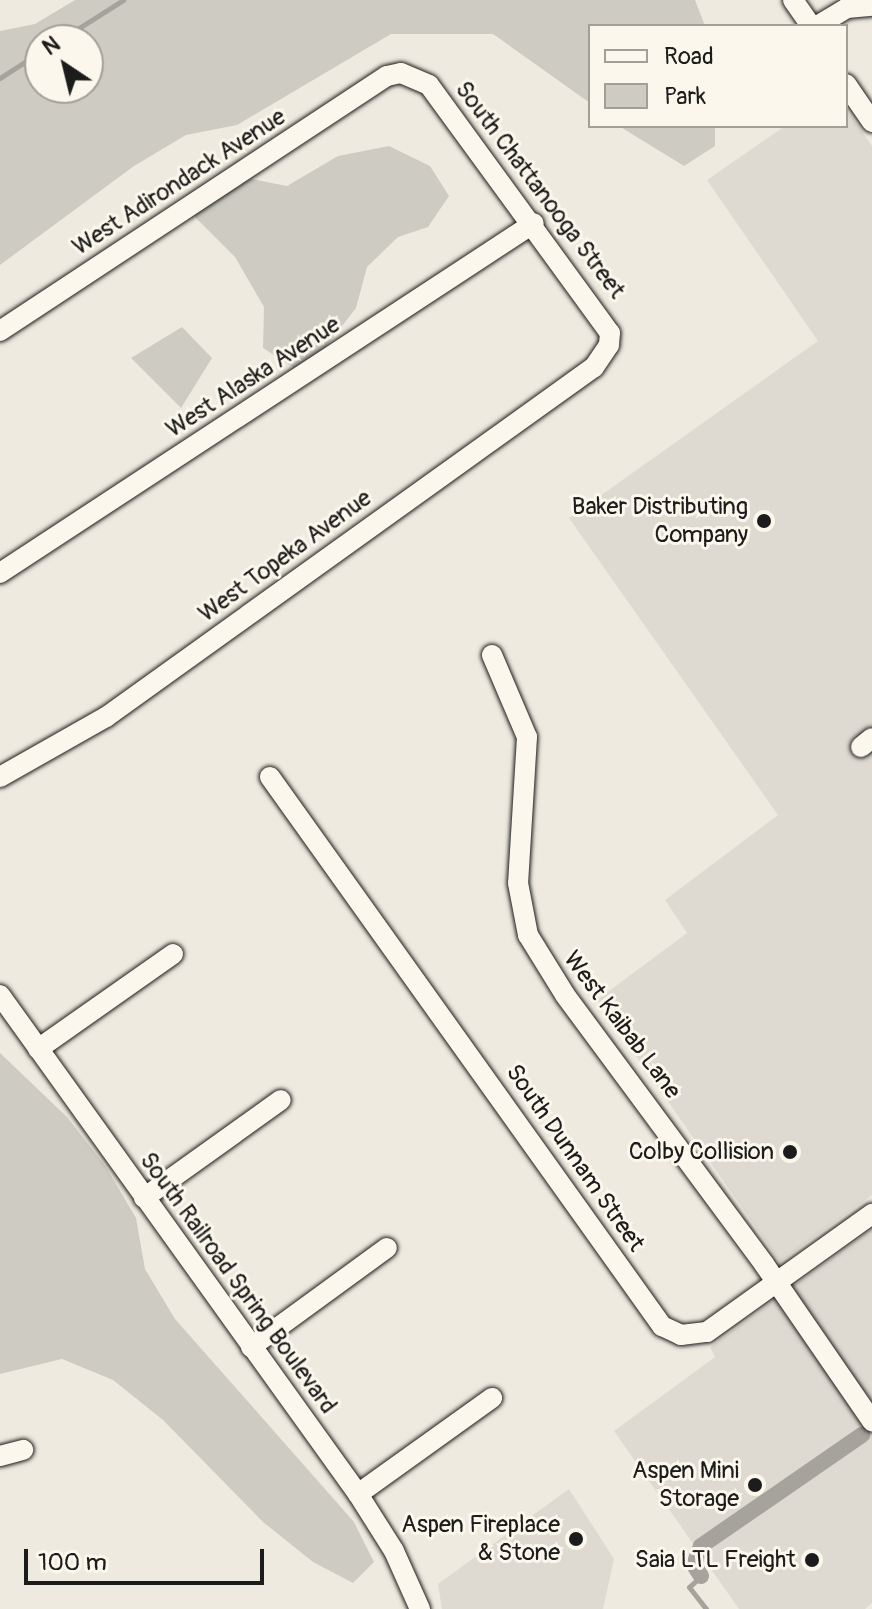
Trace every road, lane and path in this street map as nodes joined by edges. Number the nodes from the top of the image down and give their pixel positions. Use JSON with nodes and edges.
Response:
{"nodes":[{"id":1,"x":793,"y":0,"type":"edge"},
{"id":2,"x":872,"y":6,"type":"edge"},
{"id":3,"x":812,"y":24,"type":"edge"},
{"id":4,"x":818,"y":24,"type":"edge"},
{"id":5,"x":387,"y":76,"type":"joint"},
{"id":6,"x":848,"y":87,"type":"edge"},
{"id":7,"x":872,"y":122,"type":"edge"},
{"id":8,"x":534,"y":223,"type":"junction"},
{"id":9,"x":0,"y":331,"type":"edge"},
{"id":10,"x":594,"y":367,"type":"joint"},
{"id":11,"x":0,"y":573,"type":"edge"},
{"id":12,"x":492,"y":655,"type":"dead end"},
{"id":13,"x":0,"y":777,"type":"edge"},
{"id":14,"x":270,"y":777,"type":"dead end"},
{"id":15,"x":173,"y":954,"type":"dead end"},
{"id":16,"x":0,"y":995,"type":"edge"},
{"id":17,"x":38,"y":1049,"type":"junction"},
{"id":18,"x":281,"y":1100,"type":"dead end"},
{"id":19,"x":144,"y":1198,"type":"junction"},
{"id":20,"x":872,"y":1214,"type":"edge"},
{"id":21,"x":387,"y":1248,"type":"dead end"},
{"id":22,"x":778,"y":1283,"type":"junction"},
{"id":23,"x":251,"y":1347,"type":"junction"},
{"id":24,"x":492,"y":1398,"type":"dead end"},
{"id":25,"x":872,"y":1421,"type":"edge"},
{"id":26,"x":23,"y":1450,"type":"dead end"},
{"id":27,"x":0,"y":1456,"type":"edge"},
{"id":28,"x":358,"y":1494,"type":"junction"},
{"id":29,"x":420,"y":1609,"type":"edge"}],
"edges":[{"from":1,"to":3,"type":"street"},
{"from":2,"to":4,"type":"street"},
{"from":5,"to":8,"type":"street","name":"South Chattanooga Street"},
{"from":5,"to":9,"type":"street","name":"West Adirondack Avenue"},
{"from":6,"to":7,"type":"street"},
{"from":8,"to":10,"type":"street","name":"South Chattanooga Street"},
{"from":8,"to":11,"type":"street","name":"West Alaska Avenue"},
{"from":10,"to":13,"type":"street","name":"West Topeka Avenue"},
{"from":12,"to":22,"type":"street","name":"West Kaibab Lane"},
{"from":14,"to":22,"type":"street","name":"South Dunnam Street"},
{"from":15,"to":17,"type":"street"},
{"from":16,"to":17,"type":"street","name":"South Railroad Spring Boulevard"},
{"from":17,"to":19,"type":"street","name":"South Railroad Spring Boulevard"},
{"from":18,"to":19,"type":"street"},
{"from":19,"to":23,"type":"street","name":"South Railroad Spring Boulevard"},
{"from":20,"to":22,"type":"street"},
{"from":21,"to":23,"type":"street"},
{"from":22,"to":25,"type":"street"},
{"from":23,"to":28,"type":"street","name":"South Railroad Spring Boulevard"},
{"from":24,"to":28,"type":"street"},
{"from":26,"to":27,"type":"street"},
{"from":28,"to":29,"type":"street","name":"South Railroad Spring Boulevard"}]}
